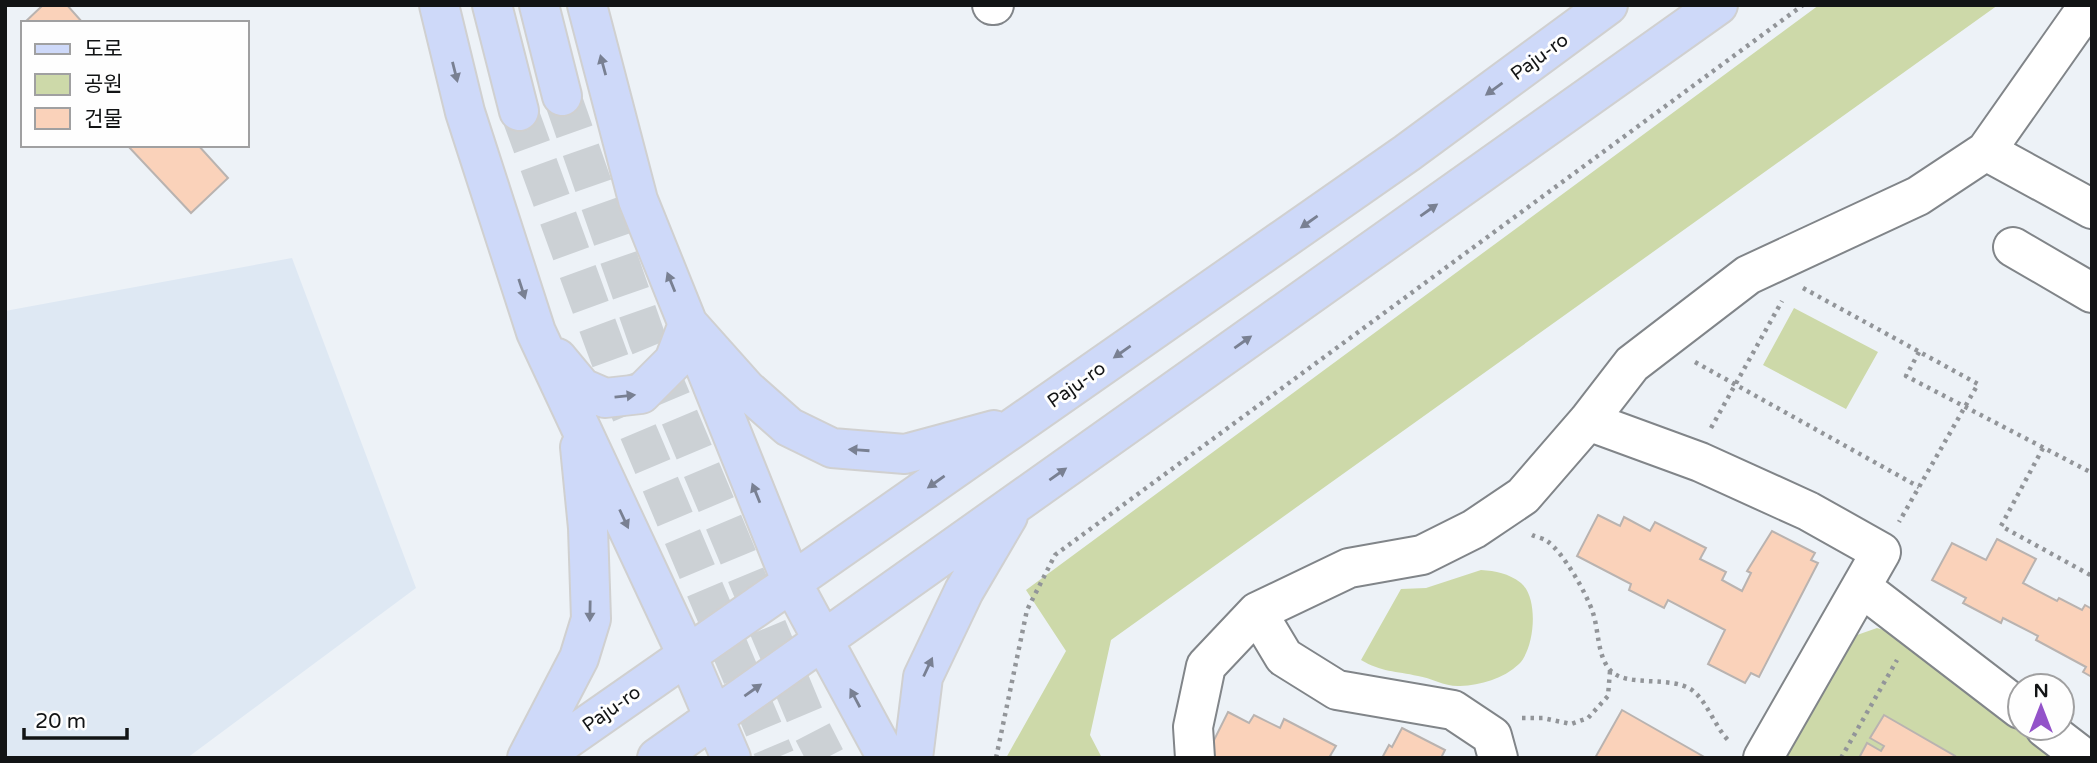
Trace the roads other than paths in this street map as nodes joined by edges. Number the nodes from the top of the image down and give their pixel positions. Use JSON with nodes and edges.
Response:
{"nodes":[{"id":1,"x":439,"y":5,"type":"edge"},
{"id":2,"x":492,"y":5,"type":"edge"},
{"id":3,"x":539,"y":5,"type":"edge"},
{"id":4,"x":587,"y":5,"type":"edge"},
{"id":5,"x":1608,"y":5,"type":"edge"},
{"id":6,"x":1718,"y":5,"type":"edge"},
{"id":7,"x":2092,"y":7,"type":"edge"},
{"id":8,"x":562,"y":96,"type":"tunnel mouth"},
{"id":9,"x":519,"y":111,"type":"tunnel mouth"},
{"id":10,"x":1986,"y":151,"type":"junction"},
{"id":11,"x":2092,"y":209,"type":"edge"},
{"id":12,"x":2013,"y":247,"type":"dead end"},
{"id":13,"x":2092,"y":292,"type":"edge"},
{"id":14,"x":688,"y":324,"type":"junction"},
{"id":15,"x":536,"y":332,"type":"junction"},
{"id":16,"x":578,"y":421,"type":"junction"},
{"id":17,"x":1588,"y":421,"type":"junction"},
{"id":18,"x":1021,"y":422,"type":"junction"},
{"id":19,"x":1015,"y":504,"type":"junction"},
{"id":20,"x":792,"y":583,"type":"junction"},
{"id":21,"x":1861,"y":587,"type":"junction"},
{"id":22,"x":1257,"y":612,"type":"junction"},
{"id":23,"x":824,"y":640,"type":"junction"},
{"id":24,"x":687,"y":655,"type":"junction"},
{"id":25,"x":2006,"y":698,"type":"edge"},
{"id":26,"x":713,"y":718,"type":"junction"},
{"id":27,"x":2063,"y":742,"type":"edge"},
{"id":28,"x":1495,"y":747,"type":"edge"},
{"id":29,"x":1749,"y":753,"type":"edge"},
{"id":30,"x":527,"y":758,"type":"edge"},
{"id":31,"x":540,"y":758,"type":"edge"},
{"id":32,"x":657,"y":758,"type":"edge"},
{"id":33,"x":731,"y":758,"type":"edge"},
{"id":34,"x":887,"y":758,"type":"edge"},
{"id":35,"x":913,"y":758,"type":"edge"},
{"id":36,"x":1195,"y":758,"type":"edge"},
{"id":37,"x":2084,"y":758,"type":"edge"}],
"edges":[{"from":1,"to":15,"type":"main road","one_way":true},
{"from":2,"to":9,"type":"main road"},
{"from":3,"to":8,"type":"main road"},
{"from":14,"to":4,"type":"main road","one_way":true},
{"from":5,"to":18,"type":"main road","name":"Paju-ro","one_way":true},
{"from":19,"to":6,"type":"main road","one_way":true},
{"from":7,"to":10,"type":"street"},
{"from":10,"to":11,"type":"street"},
{"from":10,"to":17,"type":"street"},
{"from":12,"to":13,"type":"street"},
{"from":15,"to":14,"type":"main road","one_way":true},
{"from":18,"to":14,"type":"main road","one_way":true},
{"from":20,"to":14,"type":"main road","one_way":true},
{"from":15,"to":16,"type":"main road"},
{"from":16,"to":24,"type":"main road","one_way":true},
{"from":16,"to":30,"type":"main road","one_way":true},
{"from":17,"to":21,"type":"street"},
{"from":17,"to":22,"type":"street"},
{"from":18,"to":20,"type":"main road","name":"Paju-ro","one_way":true},
{"from":19,"to":23,"type":"main road"},
{"from":35,"to":19,"type":"main road","one_way":true},
{"from":20,"to":23,"type":"main road"},
{"from":20,"to":24,"type":"main road","name":"Paju-ro"},
{"from":21,"to":25,"type":"street"},
{"from":21,"to":29,"type":"street"},
{"from":22,"to":28,"type":"street"},
{"from":22,"to":36,"type":"street"},
{"from":26,"to":23,"type":"main road","one_way":true},
{"from":34,"to":23,"type":"main road","one_way":true},
{"from":24,"to":26,"type":"main road"},
{"from":24,"to":31,"type":"main road","name":"Paju-ro"},
{"from":26,"to":32,"type":"main road"},
{"from":26,"to":33,"type":"main road"},
{"from":27,"to":37,"type":"street"}]}
